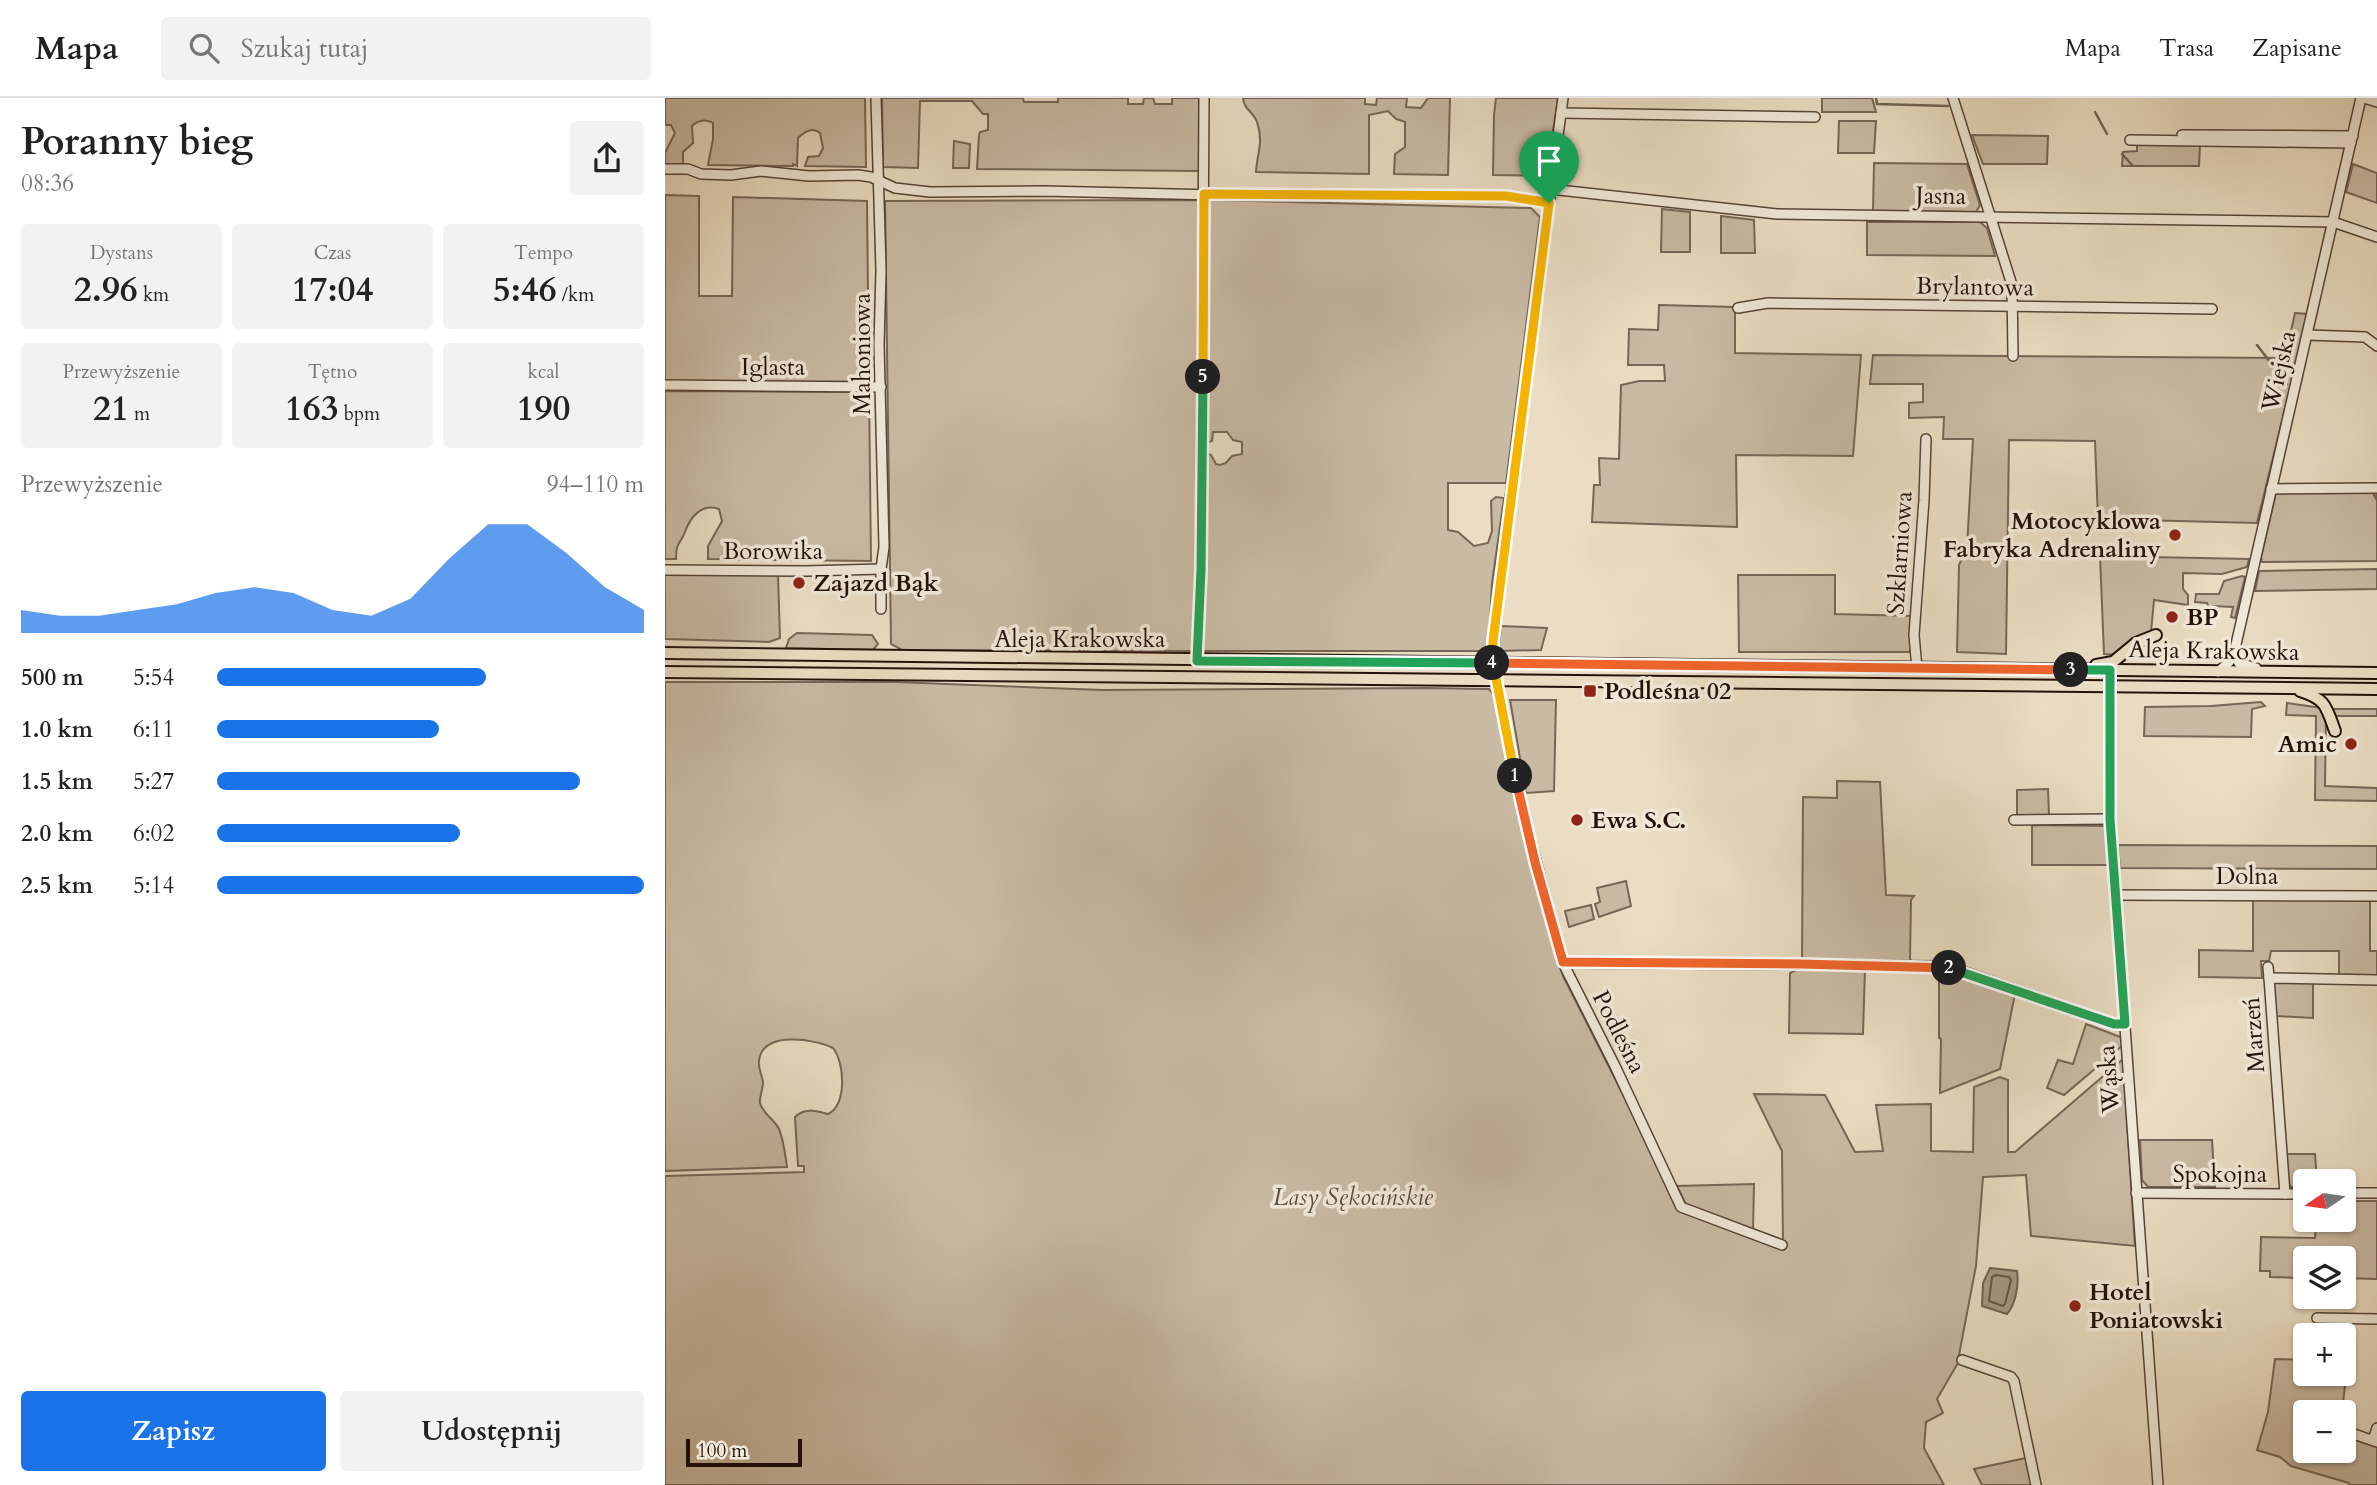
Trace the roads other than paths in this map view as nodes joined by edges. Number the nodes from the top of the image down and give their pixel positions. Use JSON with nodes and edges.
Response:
{"nodes":[{"id":1,"x":876,"y":98,"type":"edge"},
{"id":2,"x":1205,"y":98,"type":"edge"},
{"id":3,"x":1563,"y":98,"type":"edge"},
{"id":4,"x":1953,"y":98,"type":"edge"},
{"id":5,"x":2362,"y":98,"type":"edge"},
{"id":6,"x":2377,"y":103,"type":"edge"},
{"id":7,"x":1561,"y":113,"type":"junction"},
{"id":8,"x":1815,"y":117,"type":"dead end"},
{"id":9,"x":2182,"y":135,"type":"dead end"},
{"id":10,"x":2352,"y":140,"type":"junction"},
{"id":11,"x":2130,"y":141,"type":"dead end"},
{"id":12,"x":665,"y":169,"type":"edge"},
{"id":13,"x":879,"y":180,"type":"junction"},
{"id":14,"x":1550,"y":190,"type":"junction"},
{"id":15,"x":1204,"y":194,"type":"junction"},
{"id":16,"x":1549,"y":203,"type":"junction"},
{"id":17,"x":1991,"y":216,"type":"junction"},
{"id":18,"x":2333,"y":222,"type":"junction"},
{"id":19,"x":2377,"y":237,"type":"edge"},
{"id":20,"x":2014,"y":307,"type":"junction"},
{"id":21,"x":1738,"y":308,"type":"dead end"},
{"id":22,"x":2212,"y":309,"type":"dead end"},
{"id":23,"x":2308,"y":335,"type":"junction"},
{"id":24,"x":2377,"y":346,"type":"edge"},
{"id":25,"x":2013,"y":356,"type":"dead end"},
{"id":26,"x":665,"y":385,"type":"edge"},
{"id":27,"x":881,"y":387,"type":"junction"},
{"id":28,"x":1926,"y":439,"type":"dead end"},
{"id":29,"x":2377,"y":488,"type":"edge"},
{"id":30,"x":2271,"y":489,"type":"junction"},
{"id":31,"x":881,"y":569,"type":"junction"},
{"id":32,"x":665,"y":570,"type":"edge"},
{"id":33,"x":881,"y":609,"type":"dead end"},
{"id":34,"x":2156,"y":635,"type":"dead end"},
{"id":35,"x":665,"y":653,"type":"edge"},
{"id":36,"x":2234,"y":653,"type":"junction"},
{"id":37,"x":1197,"y":661,"type":"junction"},
{"id":38,"x":1493,"y":663,"type":"junction"},
{"id":39,"x":1917,"y":669,"type":"junction"},
{"id":40,"x":2076,"y":670,"type":"junction"},
{"id":41,"x":2110,"y":670,"type":"junction"},
{"id":42,"x":2218,"y":671,"type":"junction"},
{"id":43,"x":665,"y":672,"type":"edge"},
{"id":44,"x":2277,"y":672,"type":"junction"},
{"id":45,"x":2377,"y":674,"type":"edge"},
{"id":46,"x":1498,"y":681,"type":"junction"},
{"id":47,"x":2110,"y":686,"type":"junction"},
{"id":48,"x":2287,"y":688,"type":"junction"},
{"id":49,"x":2377,"y":689,"type":"edge"},
{"id":50,"x":2335,"y":731,"type":"dead end"},
{"id":51,"x":2110,"y":819,"type":"junction"},
{"id":52,"x":2014,"y":820,"type":"dead end"},
{"id":53,"x":2116,"y":895,"type":"junction"},
{"id":54,"x":2377,"y":896,"type":"edge"},
{"id":55,"x":1563,"y":962,"type":"junction"},
{"id":56,"x":2268,"y":967,"type":"dead end"},
{"id":57,"x":2269,"y":978,"type":"junction"},
{"id":58,"x":2377,"y":980,"type":"edge"},
{"id":59,"x":2125,"y":1024,"type":"junction"},
{"id":60,"x":2356,"y":1193,"type":"edge"},
{"id":61,"x":2377,"y":1193,"type":"edge"},
{"id":62,"x":2136,"y":1194,"type":"junction"},
{"id":63,"x":2285,"y":1194,"type":"junction"},
{"id":64,"x":2293,"y":1194,"type":"edge"},
{"id":65,"x":1782,"y":1245,"type":"dead end"},
{"id":66,"x":2318,"y":1318,"type":"dead end"},
{"id":67,"x":2377,"y":1319,"type":"edge"},
{"id":68,"x":1962,"y":1360,"type":"dead end"},
{"id":69,"x":2377,"y":1428,"type":"edge"},
{"id":70,"x":2356,"y":1434,"type":"edge"},
{"id":71,"x":2375,"y":1441,"type":"edge"},
{"id":72,"x":2036,"y":1485,"type":"edge"},
{"id":73,"x":2158,"y":1485,"type":"edge"}],
"edges":[{"from":1,"to":13,"type":"street","name":"Mahoniowa"},
{"from":2,"to":15,"type":"street"},
{"from":3,"to":7,"type":"street","name":"Podleśna"},
{"from":4,"to":17,"type":"street"},
{"from":5,"to":6,"type":"street"},
{"from":5,"to":10,"type":"street","name":"Wiejska"},
{"from":7,"to":8,"type":"street"},
{"from":7,"to":14,"type":"street","name":"Podleśna"},
{"from":9,"to":10,"type":"street"},
{"from":10,"to":11,"type":"street"},
{"from":10,"to":18,"type":"street","name":"Wiejska"},
{"from":12,"to":13,"type":"street"},
{"from":13,"to":15,"type":"street"},
{"from":13,"to":27,"type":"street","name":"Mahoniowa"},
{"from":14,"to":16,"type":"street","name":"Podleśna"},
{"from":14,"to":17,"type":"street","name":"Jasna"},
{"from":15,"to":16,"type":"street"},
{"from":15,"to":37,"type":"street"},
{"from":16,"to":38,"type":"street","name":"Podleśna"},
{"from":17,"to":18,"type":"street","name":"Jasna"},
{"from":17,"to":20,"type":"street"},
{"from":18,"to":19,"type":"street","name":"Jasna"},
{"from":18,"to":23,"type":"street","name":"Wiejska"},
{"from":20,"to":21,"type":"street","name":"Brylantowa"},
{"from":20,"to":22,"type":"street","name":"Brylantowa"},
{"from":20,"to":25,"type":"street"},
{"from":23,"to":24,"type":"street"},
{"from":23,"to":30,"type":"street","name":"Wiejska"},
{"from":26,"to":27,"type":"street","name":"Iglasta"},
{"from":27,"to":31,"type":"street","name":"Mahoniowa"},
{"from":28,"to":39,"type":"street","name":"Szklarniowa"},
{"from":29,"to":30,"type":"street"},
{"from":30,"to":36,"type":"street","name":"Wiejska"},
{"from":31,"to":32,"type":"street","name":"Borowika"},
{"from":31,"to":33,"type":"street","name":"Mahoniowa"},
{"from":34,"to":40,"type":"main road"},
{"from":35,"to":37,"type":"main road","name":"Aleja Krakowska"},
{"from":36,"to":42,"type":"street","name":"Wiejska"},
{"from":36,"to":44,"type":"street"},
{"from":37,"to":38,"type":"main road","name":"Aleja Krakowska"},
{"from":38,"to":39,"type":"main road","name":"Aleja Krakowska"},
{"from":38,"to":46,"type":"street","name":"Podleśna"},
{"from":39,"to":40,"type":"main road","name":"Aleja Krakowska"},
{"from":40,"to":41,"type":"main road","name":"Aleja Krakowska"},
{"from":41,"to":42,"type":"main road","name":"Aleja Krakowska"},
{"from":41,"to":47,"type":"street","name":"Wąska"},
{"from":42,"to":44,"type":"main road","name":"Aleja Krakowska"},
{"from":43,"to":46,"type":"main road","name":"Aleja Krakowska"},
{"from":44,"to":45,"type":"main road","name":"Aleja Krakowska"},
{"from":46,"to":47,"type":"main road","name":"Aleja Krakowska"},
{"from":46,"to":55,"type":"street","name":"Podleśna"},
{"from":47,"to":48,"type":"main road","name":"Aleja Krakowska"},
{"from":47,"to":51,"type":"street","name":"Wąska"},
{"from":48,"to":49,"type":"main road","name":"Aleja Krakowska"},
{"from":48,"to":50,"type":"main road"},
{"from":51,"to":52,"type":"street"},
{"from":51,"to":53,"type":"street","name":"Wąska"},
{"from":53,"to":54,"type":"street","name":"Dolna"},
{"from":53,"to":59,"type":"street","name":"Wąska"},
{"from":55,"to":59,"type":"street"},
{"from":55,"to":65,"type":"street","name":"Podleśna"},
{"from":56,"to":57,"type":"street"},
{"from":57,"to":58,"type":"street","name":"Marzeń"},
{"from":57,"to":63,"type":"street","name":"Marzeń"},
{"from":59,"to":62,"type":"street","name":"Wąska"},
{"from":60,"to":61,"type":"street"},
{"from":62,"to":63,"type":"street","name":"Spokojna"},
{"from":62,"to":73,"type":"street","name":"Wąska"},
{"from":63,"to":64,"type":"street","name":"Spokojna"},
{"from":66,"to":67,"type":"street"},
{"from":68,"to":72,"type":"street"},
{"from":69,"to":71,"type":"street"},
{"from":70,"to":71,"type":"street"}]}
